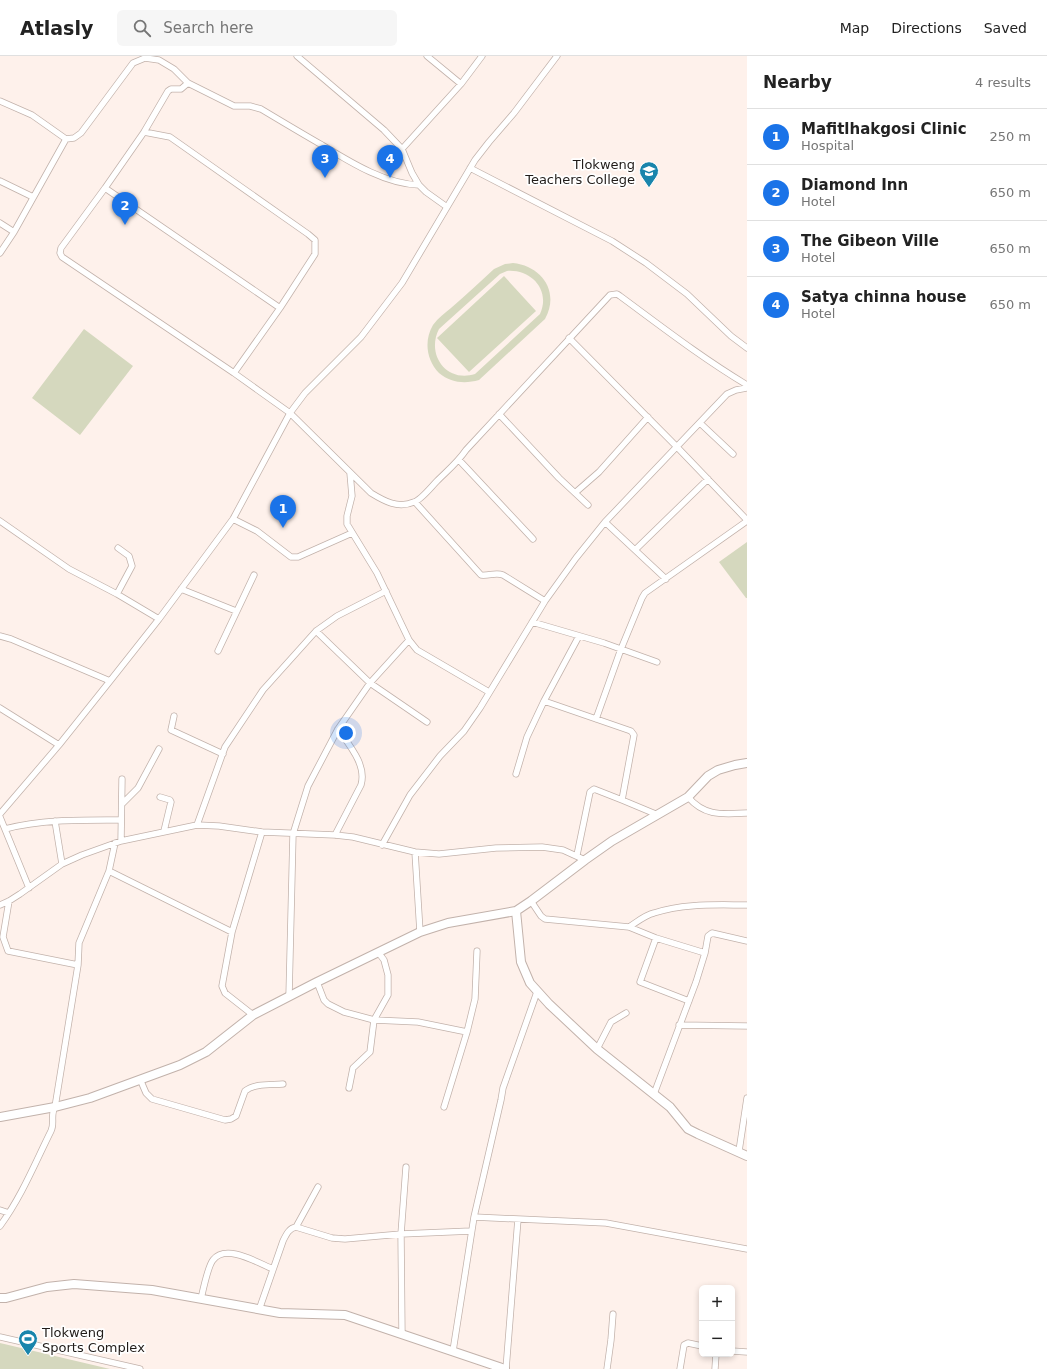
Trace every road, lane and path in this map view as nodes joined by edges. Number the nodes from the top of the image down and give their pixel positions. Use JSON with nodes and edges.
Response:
{"nodes":[{"id":1,"x":427,"y":56,"type":"edge"},
{"id":2,"x":482,"y":56,"type":"edge"},
{"id":3,"x":557,"y":56,"type":"edge"},
{"id":4,"x":299,"y":57,"type":"edge"},
{"id":5,"x":188,"y":83,"type":"junction"},
{"id":6,"x":461,"y":84,"type":"junction"},
{"id":7,"x":0,"y":101,"type":"edge"},
{"id":8,"x":144,"y":132,"type":"junction"},
{"id":9,"x":66,"y":139,"type":"junction"},
{"id":10,"x":402,"y":149,"type":"junction"},
{"id":11,"x":470,"y":168,"type":"junction"},
{"id":12,"x":0,"y":181,"type":"edge"},
{"id":13,"x":419,"y":185,"type":"junction"},
{"id":14,"x":105,"y":188,"type":"junction"},
{"id":15,"x":33,"y":197,"type":"junction"},
{"id":16,"x":448,"y":207,"type":"junction"},
{"id":17,"x":0,"y":223,"type":"edge"},
{"id":18,"x":14,"y":232,"type":"junction"},
{"id":19,"x":0,"y":253,"type":"edge"},
{"id":20,"x":280,"y":308,"type":"junction"},
{"id":21,"x":569,"y":338,"type":"junction"},
{"id":22,"x":747,"y":348,"type":"edge"},
{"id":23,"x":234,"y":373,"type":"junction"},
{"id":24,"x":747,"y":384,"type":"edge"},
{"id":25,"x":747,"y":388,"type":"edge"},
{"id":26,"x":290,"y":413,"type":"junction"},
{"id":27,"x":499,"y":414,"type":"junction"},
{"id":28,"x":648,"y":417,"type":"junction"},
{"id":29,"x":700,"y":423,"type":"junction"},
{"id":30,"x":677,"y":447,"type":"junction"},
{"id":31,"x":733,"y":454,"type":"dead end"},
{"id":32,"x":459,"y":460,"type":"junction"},
{"id":33,"x":350,"y":473,"type":"junction"},
{"id":34,"x":708,"y":479,"type":"junction"},
{"id":35,"x":576,"y":492,"type":"junction"},
{"id":36,"x":415,"y":502,"type":"junction"},
{"id":37,"x":588,"y":505,"type":"dead end"},
{"id":38,"x":233,"y":519,"type":"junction"},
{"id":39,"x":747,"y":520,"type":"edge"},
{"id":40,"x":0,"y":521,"type":"edge"},
{"id":41,"x":605,"y":522,"type":"junction"},
{"id":42,"x":352,"y":533,"type":"junction"},
{"id":43,"x":533,"y":539,"type":"dead end"},
{"id":44,"x":118,"y":548,"type":"dead end"},
{"id":45,"x":635,"y":550,"type":"junction"},
{"id":46,"x":254,"y":574,"type":"dead end"},
{"id":47,"x":666,"y":579,"type":"junction"},
{"id":48,"x":181,"y":589,"type":"junction"},
{"id":49,"x":386,"y":591,"type":"junction"},
{"id":50,"x":117,"y":594,"type":"junction"},
{"id":51,"x":545,"y":601,"type":"junction"},
{"id":52,"x":236,"y":611,"type":"junction"},
{"id":53,"x":159,"y":619,"type":"junction"},
{"id":54,"x":532,"y":622,"type":"junction"},
{"id":55,"x":316,"y":632,"type":"junction"},
{"id":56,"x":0,"y":636,"type":"edge"},
{"id":57,"x":579,"y":636,"type":"junction"},
{"id":58,"x":409,"y":640,"type":"junction"},
{"id":59,"x":621,"y":649,"type":"junction"},
{"id":60,"x":218,"y":651,"type":"dead end"},
{"id":61,"x":657,"y":662,"type":"dead end"},
{"id":62,"x":110,"y":681,"type":"junction"},
{"id":63,"x":370,"y":683,"type":"junction"},
{"id":64,"x":490,"y":692,"type":"junction"},
{"id":65,"x":544,"y":701,"type":"junction"},
{"id":66,"x":0,"y":708,"type":"edge"},
{"id":67,"x":174,"y":716,"type":"dead end"},
{"id":68,"x":596,"y":719,"type":"junction"},
{"id":69,"x":426,"y":722,"type":"dead end"},
{"id":70,"x":338,"y":729,"type":"junction"},
{"id":71,"x":60,"y":745,"type":"junction"},
{"id":72,"x":159,"y":749,"type":"dead end"},
{"id":73,"x":223,"y":754,"type":"junction"},
{"id":74,"x":747,"y":763,"type":"edge"},
{"id":75,"x":516,"y":774,"type":"dead end"},
{"id":76,"x":122,"y":779,"type":"dead end"},
{"id":77,"x":160,"y":797,"type":"dead end"},
{"id":78,"x":688,"y":797,"type":"junction"},
{"id":79,"x":622,"y":800,"type":"junction"},
{"id":80,"x":122,"y":804,"type":"junction"},
{"id":81,"x":747,"y":813,"type":"edge"},
{"id":82,"x":0,"y":815,"type":"edge"},
{"id":83,"x":658,"y":815,"type":"junction"},
{"id":84,"x":121,"y":820,"type":"junction"},
{"id":85,"x":55,"y":821,"type":"junction"},
{"id":86,"x":198,"y":825,"type":"junction"},
{"id":87,"x":5,"y":829,"type":"junction"},
{"id":88,"x":164,"y":831,"type":"junction"},
{"id":89,"x":262,"y":832,"type":"junction"},
{"id":90,"x":293,"y":834,"type":"junction"},
{"id":91,"x":335,"y":835,"type":"junction"},
{"id":92,"x":121,"y":841,"type":"junction"},
{"id":93,"x":114,"y":843,"type":"junction"},
{"id":94,"x":382,"y":845,"type":"junction"},
{"id":95,"x":415,"y":852,"type":"junction"},
{"id":96,"x":577,"y":855,"type":"junction"},
{"id":97,"x":585,"y":860,"type":"junction"},
{"id":98,"x":62,"y":864,"type":"junction"},
{"id":99,"x":109,"y":870,"type":"junction"},
{"id":100,"x":29,"y":888,"type":"junction"},
{"id":101,"x":9,"y":901,"type":"junction"},
{"id":102,"x":532,"y":902,"type":"junction"},
{"id":103,"x":0,"y":905,"type":"edge"},
{"id":104,"x":747,"y":905,"type":"edge"},
{"id":105,"x":516,"y":911,"type":"junction"},
{"id":106,"x":629,"y":926,"type":"junction"},
{"id":107,"x":232,"y":932,"type":"junction"},
{"id":108,"x":420,"y":932,"type":"junction"},
{"id":109,"x":656,"y":938,"type":"junction"},
{"id":110,"x":747,"y":941,"type":"edge"},
{"id":111,"x":477,"y":951,"type":"dead end"},
{"id":112,"x":378,"y":952,"type":"junction"},
{"id":113,"x":704,"y":953,"type":"junction"},
{"id":114,"x":78,"y":965,"type":"junction"},
{"id":115,"x":317,"y":982,"type":"junction"},
{"id":116,"x":537,"y":992,"type":"junction"},
{"id":117,"x":289,"y":996,"type":"junction"},
{"id":118,"x":688,"y":1001,"type":"junction"},
{"id":119,"x":626,"y":1013,"type":"dead end"},
{"id":120,"x":253,"y":1015,"type":"junction"},
{"id":121,"x":374,"y":1020,"type":"junction"},
{"id":122,"x":679,"y":1025,"type":"junction"},
{"id":123,"x":747,"y":1026,"type":"edge"},
{"id":124,"x":467,"y":1032,"type":"junction"},
{"id":125,"x":596,"y":1049,"type":"junction"},
{"id":126,"x":142,"y":1084,"type":"junction"},
{"id":127,"x":283,"y":1084,"type":"dead end"},
{"id":128,"x":349,"y":1088,"type":"dead end"},
{"id":129,"x":654,"y":1094,"type":"junction"},
{"id":130,"x":747,"y":1098,"type":"edge"},
{"id":131,"x":444,"y":1106,"type":"dead end"},
{"id":132,"x":55,"y":1107,"type":"junction"},
{"id":133,"x":0,"y":1117,"type":"edge"},
{"id":134,"x":744,"y":1154,"type":"edge"},
{"id":135,"x":406,"y":1167,"type":"dead end"},
{"id":136,"x":318,"y":1188,"type":"dead end"},
{"id":137,"x":0,"y":1210,"type":"edge"},
{"id":138,"x":9,"y":1213,"type":"junction"},
{"id":139,"x":474,"y":1217,"type":"junction"},
{"id":140,"x":518,"y":1220,"type":"junction"},
{"id":141,"x":0,"y":1226,"type":"edge"},
{"id":142,"x":296,"y":1228,"type":"junction"},
{"id":143,"x":471,"y":1231,"type":"junction"},
{"id":144,"x":401,"y":1234,"type":"junction"},
{"id":145,"x":747,"y":1249,"type":"edge"},
{"id":146,"x":273,"y":1269,"type":"junction"},
{"id":147,"x":0,"y":1298,"type":"edge"},
{"id":148,"x":201,"y":1299,"type":"junction"},
{"id":149,"x":259,"y":1310,"type":"junction"},
{"id":150,"x":613,"y":1314,"type":"dead end"},
{"id":151,"x":402,"y":1334,"type":"junction"},
{"id":152,"x":0,"y":1337,"type":"edge"},
{"id":153,"x":699,"y":1345,"type":"edge"},
{"id":154,"x":453,"y":1351,"type":"junction"},
{"id":155,"x":735,"y":1352,"type":"edge"},
{"id":156,"x":747,"y":1352,"type":"edge"},
{"id":157,"x":716,"y":1357,"type":"edge"},
{"id":158,"x":140,"y":1369,"type":"edge"},
{"id":159,"x":506,"y":1369,"type":"edge"},
{"id":160,"x":607,"y":1369,"type":"edge"},
{"id":161,"x":680,"y":1369,"type":"edge"},
{"id":162,"x":715,"y":1369,"type":"edge"}],
"edges":[{"from":1,"to":6,"type":"street"},
{"from":2,"to":6,"type":"street"},
{"from":3,"to":11,"type":"street"},
{"from":4,"to":10,"type":"street"},
{"from":5,"to":8,"type":"street"},
{"from":5,"to":9,"type":"street"},
{"from":5,"to":13,"type":"street"},
{"from":6,"to":10,"type":"street"},
{"from":7,"to":9,"type":"street"},
{"from":8,"to":14,"type":"street"},
{"from":8,"to":20,"type":"street"},
{"from":9,"to":15,"type":"street"},
{"from":10,"to":13,"type":"street"},
{"from":11,"to":16,"type":"street"},
{"from":11,"to":22,"type":"street"},
{"from":12,"to":15,"type":"street"},
{"from":13,"to":16,"type":"street"},
{"from":14,"to":20,"type":"street"},
{"from":14,"to":23,"type":"street"},
{"from":15,"to":18,"type":"street"},
{"from":16,"to":26,"type":"street"},
{"from":17,"to":18,"type":"street"},
{"from":18,"to":19,"type":"street"},
{"from":20,"to":23,"type":"street"},
{"from":21,"to":24,"type":"street"},
{"from":21,"to":27,"type":"street"},
{"from":21,"to":28,"type":"street"},
{"from":23,"to":26,"type":"street"},
{"from":25,"to":29,"type":"street"},
{"from":26,"to":33,"type":"street"},
{"from":26,"to":38,"type":"street"},
{"from":27,"to":32,"type":"street"},
{"from":27,"to":35,"type":"street"},
{"from":28,"to":30,"type":"street"},
{"from":28,"to":35,"type":"street"},
{"from":29,"to":30,"type":"street"},
{"from":29,"to":31,"type":"street"},
{"from":30,"to":34,"type":"street"},
{"from":30,"to":41,"type":"street"},
{"from":32,"to":36,"type":"street"},
{"from":32,"to":43,"type":"street"},
{"from":33,"to":36,"type":"street"},
{"from":33,"to":42,"type":"street"},
{"from":34,"to":39,"type":"street"},
{"from":34,"to":45,"type":"street"},
{"from":35,"to":37,"type":"street"},
{"from":36,"to":51,"type":"street"},
{"from":38,"to":42,"type":"street"},
{"from":38,"to":48,"type":"street"},
{"from":39,"to":47,"type":"street"},
{"from":40,"to":50,"type":"street"},
{"from":41,"to":45,"type":"street"},
{"from":41,"to":51,"type":"street"},
{"from":42,"to":49,"type":"street"},
{"from":44,"to":50,"type":"street"},
{"from":45,"to":47,"type":"street"},
{"from":46,"to":52,"type":"street"},
{"from":47,"to":59,"type":"street"},
{"from":48,"to":52,"type":"street"},
{"from":48,"to":53,"type":"street"},
{"from":49,"to":55,"type":"street"},
{"from":49,"to":58,"type":"street"},
{"from":50,"to":53,"type":"street"},
{"from":51,"to":54,"type":"street"},
{"from":52,"to":60,"type":"street"},
{"from":53,"to":62,"type":"street"},
{"from":54,"to":57,"type":"street"},
{"from":54,"to":64,"type":"street"},
{"from":55,"to":63,"type":"street"},
{"from":55,"to":73,"type":"street"},
{"from":56,"to":62,"type":"street"},
{"from":57,"to":59,"type":"street"},
{"from":57,"to":65,"type":"street"},
{"from":58,"to":63,"type":"street"},
{"from":58,"to":64,"type":"street"},
{"from":59,"to":61,"type":"street"},
{"from":59,"to":68,"type":"street"},
{"from":62,"to":71,"type":"street"},
{"from":63,"to":69,"type":"street"},
{"from":63,"to":70,"type":"street"},
{"from":64,"to":94,"type":"street"},
{"from":65,"to":68,"type":"street"},
{"from":65,"to":75,"type":"street"},
{"from":66,"to":71,"type":"street"},
{"from":67,"to":73,"type":"street"},
{"from":68,"to":79,"type":"street"},
{"from":70,"to":90,"type":"street"},
{"from":70,"to":91,"type":"street"},
{"from":71,"to":82,"type":"street"},
{"from":72,"to":80,"type":"street"},
{"from":73,"to":86,"type":"street"},
{"from":74,"to":78,"type":"street"},
{"from":76,"to":80,"type":"street"},
{"from":77,"to":88,"type":"street"},
{"from":78,"to":81,"type":"street"},
{"from":78,"to":83,"type":"street"},
{"from":79,"to":83,"type":"street"},
{"from":79,"to":96,"type":"street"},
{"from":80,"to":84,"type":"street"},
{"from":82,"to":87,"type":"street"},
{"from":83,"to":97,"type":"street"},
{"from":84,"to":85,"type":"street"},
{"from":84,"to":92,"type":"street"},
{"from":85,"to":87,"type":"street"},
{"from":85,"to":98,"type":"street"},
{"from":86,"to":88,"type":"street"},
{"from":86,"to":89,"type":"street"},
{"from":87,"to":100,"type":"street"},
{"from":88,"to":92,"type":"street"},
{"from":89,"to":90,"type":"street"},
{"from":89,"to":107,"type":"street"},
{"from":90,"to":91,"type":"street"},
{"from":90,"to":117,"type":"street"},
{"from":91,"to":94,"type":"street"},
{"from":92,"to":93,"type":"street"},
{"from":93,"to":98,"type":"street"},
{"from":93,"to":99,"type":"street"},
{"from":94,"to":95,"type":"street"},
{"from":95,"to":96,"type":"street"},
{"from":95,"to":108,"type":"street"},
{"from":96,"to":97,"type":"street"},
{"from":97,"to":102,"type":"street"},
{"from":98,"to":100,"type":"street"},
{"from":99,"to":107,"type":"street"},
{"from":99,"to":114,"type":"street"},
{"from":100,"to":101,"type":"street"},
{"from":101,"to":103,"type":"street"},
{"from":101,"to":114,"type":"street"},
{"from":102,"to":105,"type":"street"},
{"from":102,"to":106,"type":"street"},
{"from":104,"to":106,"type":"street"},
{"from":105,"to":108,"type":"street"},
{"from":105,"to":116,"type":"street"},
{"from":106,"to":109,"type":"street"},
{"from":107,"to":120,"type":"street"},
{"from":108,"to":112,"type":"street"},
{"from":109,"to":113,"type":"street"},
{"from":109,"to":118,"type":"street"},
{"from":110,"to":113,"type":"street"},
{"from":111,"to":124,"type":"street"},
{"from":112,"to":115,"type":"street"},
{"from":112,"to":121,"type":"street"},
{"from":113,"to":118,"type":"street"},
{"from":114,"to":132,"type":"street"},
{"from":115,"to":117,"type":"street"},
{"from":115,"to":121,"type":"street"},
{"from":116,"to":125,"type":"street"},
{"from":116,"to":139,"type":"street"},
{"from":117,"to":120,"type":"street"},
{"from":118,"to":122,"type":"street"},
{"from":119,"to":125,"type":"street"},
{"from":120,"to":126,"type":"street"},
{"from":121,"to":124,"type":"street"},
{"from":121,"to":128,"type":"street"},
{"from":122,"to":123,"type":"street"},
{"from":122,"to":129,"type":"street"},
{"from":124,"to":131,"type":"street"},
{"from":125,"to":129,"type":"street"},
{"from":126,"to":127,"type":"street"},
{"from":126,"to":132,"type":"street"},
{"from":129,"to":134,"type":"street"},
{"from":130,"to":134,"type":"street"},
{"from":132,"to":133,"type":"street"},
{"from":132,"to":138,"type":"street"},
{"from":135,"to":144,"type":"street"},
{"from":136,"to":142,"type":"street"},
{"from":137,"to":138,"type":"street"},
{"from":138,"to":141,"type":"street"},
{"from":139,"to":140,"type":"street"},
{"from":139,"to":143,"type":"street"},
{"from":140,"to":145,"type":"street"},
{"from":140,"to":159,"type":"street"},
{"from":142,"to":144,"type":"street"},
{"from":142,"to":146,"type":"street"},
{"from":143,"to":144,"type":"street"},
{"from":143,"to":154,"type":"street"},
{"from":144,"to":151,"type":"street"},
{"from":146,"to":148,"type":"street"},
{"from":146,"to":149,"type":"street"},
{"from":147,"to":148,"type":"street"},
{"from":148,"to":149,"type":"street"},
{"from":149,"to":151,"type":"street"},
{"from":150,"to":160,"type":"street"},
{"from":151,"to":154,"type":"street"},
{"from":152,"to":158,"type":"street"},
{"from":153,"to":161,"type":"street"},
{"from":154,"to":159,"type":"street"},
{"from":155,"to":156,"type":"street"},
{"from":157,"to":162,"type":"street"}]}
